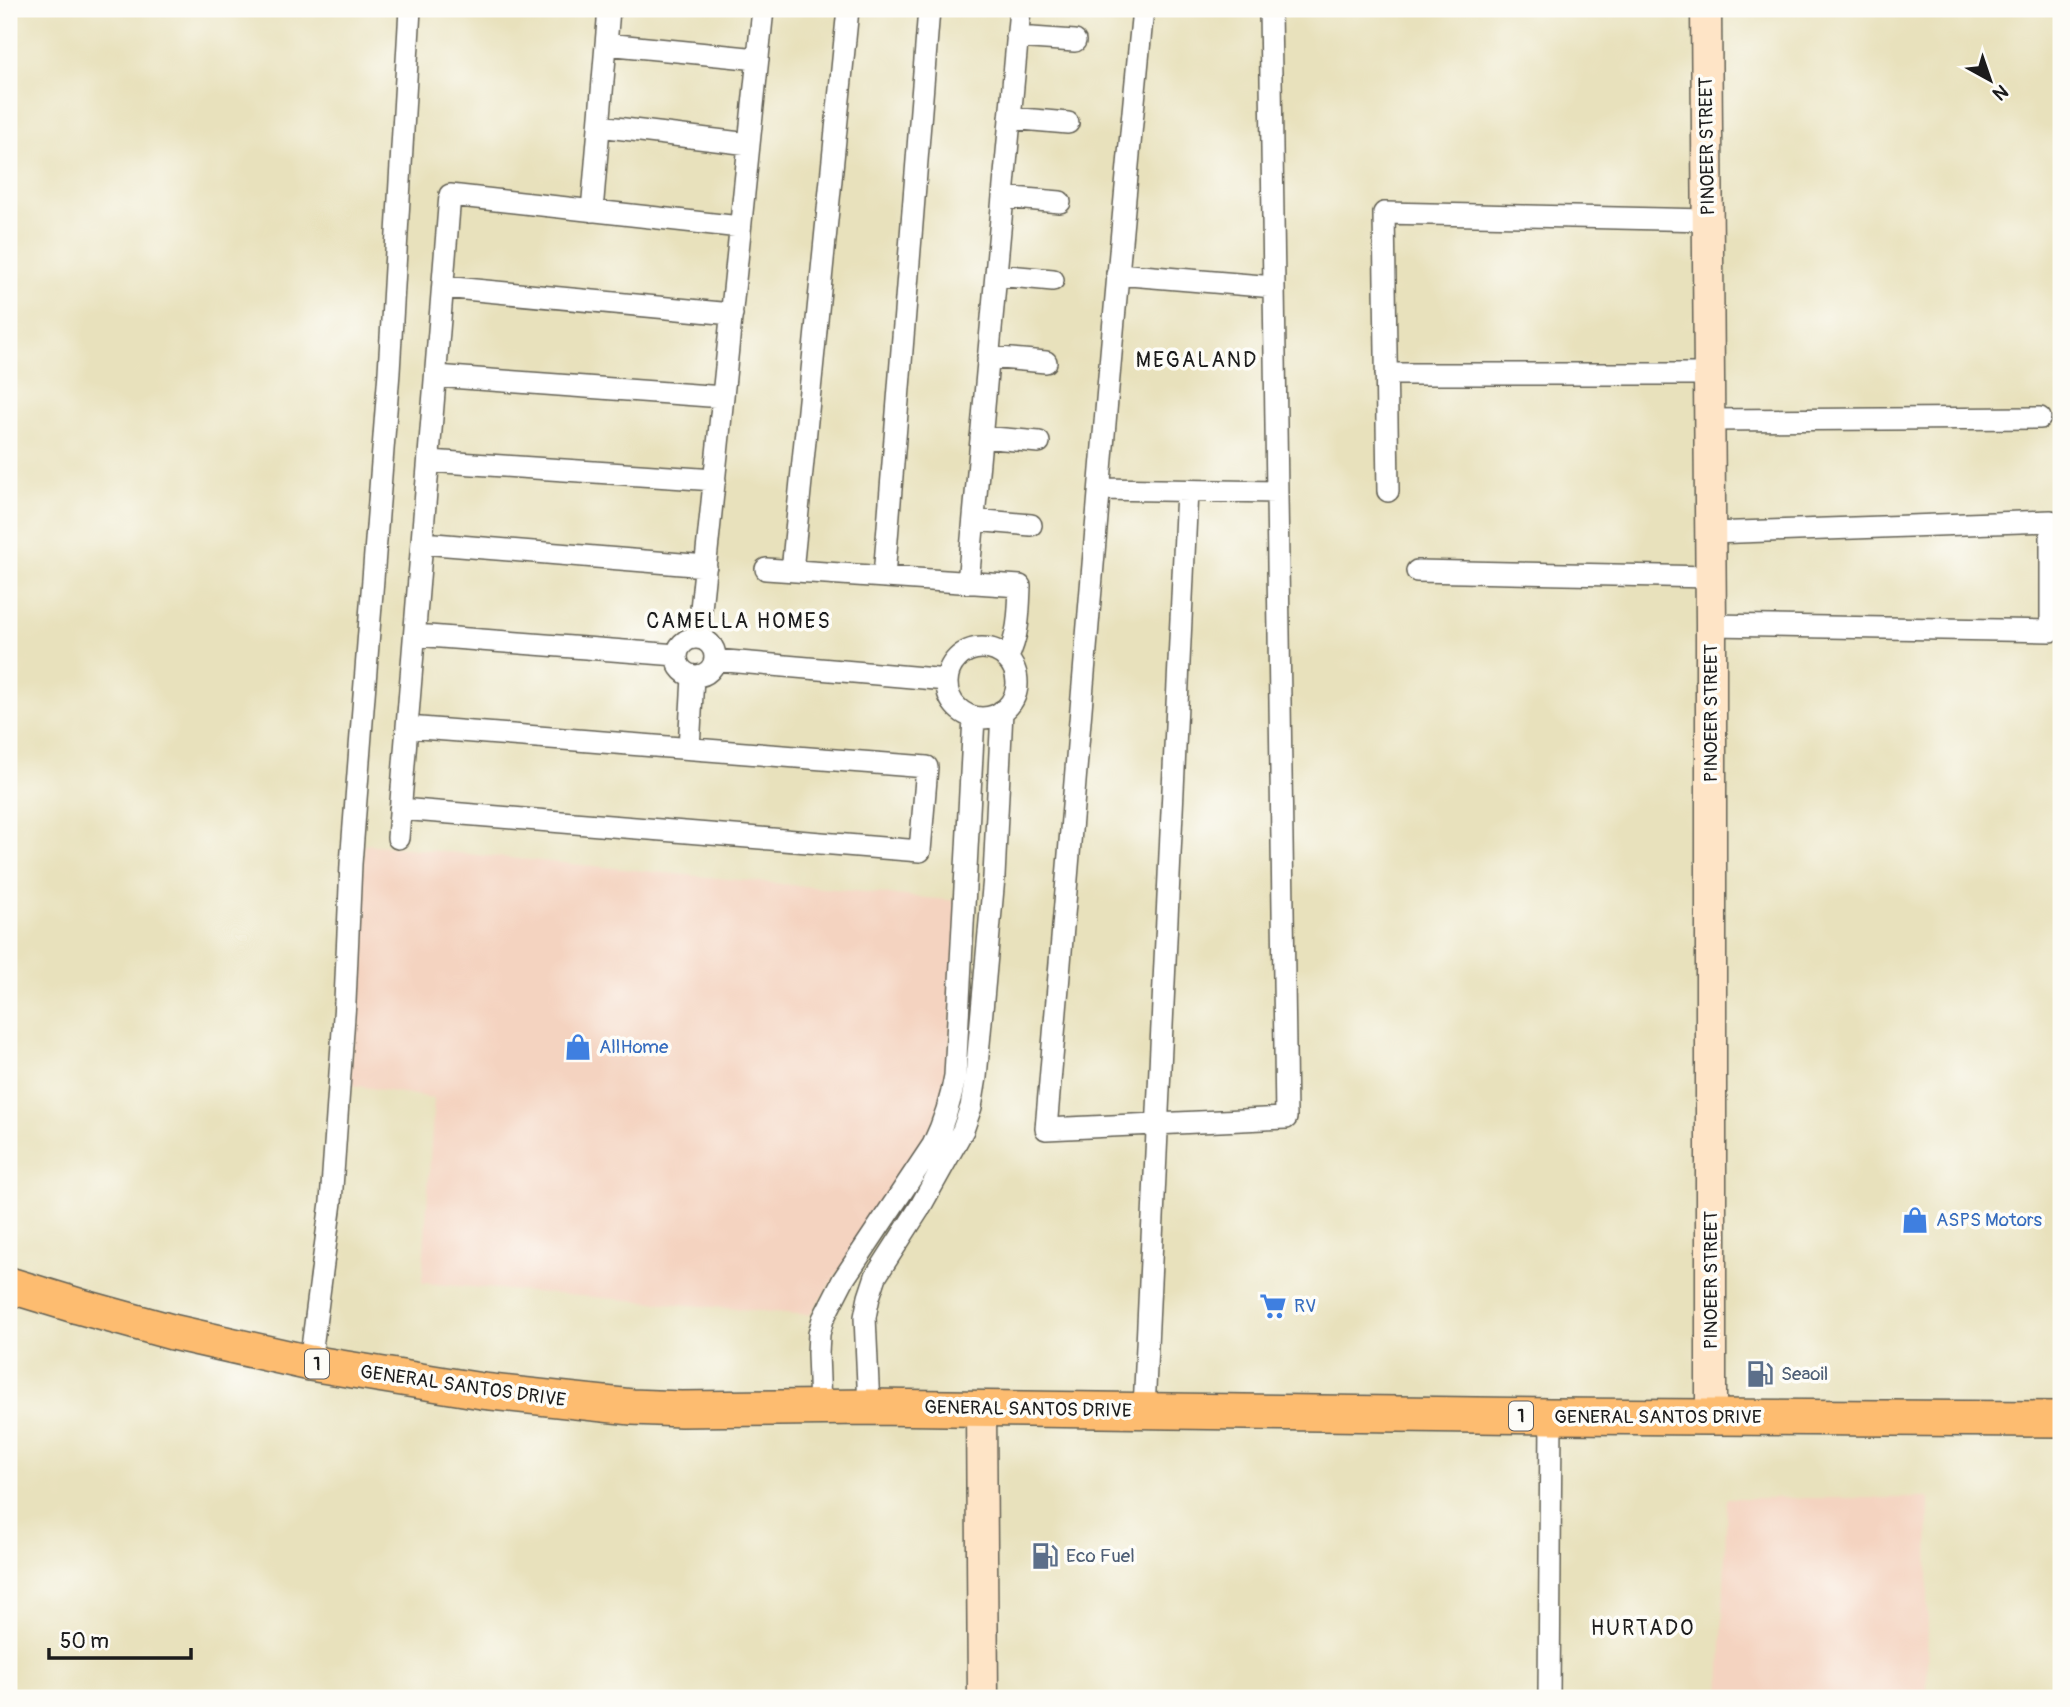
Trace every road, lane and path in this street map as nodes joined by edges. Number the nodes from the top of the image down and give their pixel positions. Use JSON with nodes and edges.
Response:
{"nodes":[{"id":1,"x":410,"y":9,"type":"edge"},
{"id":2,"x":609,"y":9,"type":"edge"},
{"id":3,"x":763,"y":9,"type":"edge"},
{"id":4,"x":848,"y":9,"type":"edge"},
{"id":5,"x":929,"y":9,"type":"edge"},
{"id":6,"x":1020,"y":9,"type":"edge"},
{"id":7,"x":1143,"y":9,"type":"edge"},
{"id":8,"x":1270,"y":9,"type":"edge"},
{"id":9,"x":1706,"y":9,"type":"edge"},
{"id":10,"x":1017,"y":37,"type":"junction"},
{"id":11,"x":1075,"y":41,"type":"dead end"},
{"id":12,"x":606,"y":44,"type":"junction"},
{"id":13,"x":758,"y":59,"type":"junction"},
{"id":14,"x":1010,"y":118,"type":"junction"},
{"id":15,"x":1068,"y":123,"type":"dead end"},
{"id":16,"x":599,"y":126,"type":"junction"},
{"id":17,"x":749,"y":144,"type":"junction"},
{"id":18,"x":1003,"y":197,"type":"junction"},
{"id":19,"x":1060,"y":202,"type":"dead end"},
{"id":20,"x":592,"y":211,"type":"junction"},
{"id":21,"x":1708,"y":220,"type":"junction"},
{"id":22,"x":740,"y":227,"type":"junction"},
{"id":23,"x":1117,"y":274,"type":"junction"},
{"id":24,"x":996,"y":275,"type":"junction"},
{"id":25,"x":1053,"y":280,"type":"dead end"},
{"id":26,"x":443,"y":287,"type":"junction"},
{"id":27,"x":1274,"y":287,"type":"junction"},
{"id":28,"x":732,"y":314,"type":"junction"},
{"id":29,"x":988,"y":357,"type":"junction"},
{"id":30,"x":1046,"y":362,"type":"dead end"},
{"id":31,"x":1386,"y":374,"type":"junction"},
{"id":32,"x":1709,"y":374,"type":"junction"},
{"id":33,"x":436,"y":376,"type":"junction"},
{"id":34,"x":723,"y":397,"type":"junction"},
{"id":35,"x":2040,"y":418,"type":"dead end"},
{"id":36,"x":1709,"y":420,"type":"junction"},
{"id":37,"x":981,"y":438,"type":"junction"},
{"id":38,"x":1039,"y":442,"type":"dead end"},
{"id":39,"x":429,"y":461,"type":"junction"},
{"id":40,"x":715,"y":480,"type":"junction"},
{"id":41,"x":1101,"y":489,"type":"junction"},
{"id":42,"x":1187,"y":491,"type":"junction"},
{"id":43,"x":1388,"y":491,"type":"dead end"},
{"id":44,"x":1277,"y":492,"type":"junction"},
{"id":45,"x":974,"y":520,"type":"junction"},
{"id":46,"x":1031,"y":525,"type":"dead end"},
{"id":47,"x":1711,"y":533,"type":"junction"},
{"id":48,"x":422,"y":542,"type":"junction"},
{"id":49,"x":706,"y":566,"type":"junction"},
{"id":50,"x":766,"y":569,"type":"dead end"},
{"id":51,"x":1417,"y":570,"type":"dead end"},
{"id":52,"x":792,"y":571,"type":"junction"},
{"id":53,"x":884,"y":577,"type":"junction"},
{"id":54,"x":1711,"y":577,"type":"junction"},
{"id":55,"x":968,"y":583,"type":"junction"},
{"id":56,"x":1711,"y":625,"type":"junction"},
{"id":57,"x":415,"y":635,"type":"junction"},
{"id":58,"x":698,"y":638,"type":"junction"},
{"id":59,"x":677,"y":655,"type":"junction"},
{"id":60,"x":1007,"y":659,"type":"junction"},
{"id":61,"x":715,"y":660,"type":"junction"},
{"id":62,"x":693,"y":677,"type":"junction"},
{"id":63,"x":947,"y":680,"type":"junction"},
{"id":64,"x":1002,"y":711,"type":"junction"},
{"id":65,"x":974,"y":717,"type":"junction"},
{"id":66,"x":407,"y":727,"type":"junction"},
{"id":67,"x":689,"y":748,"type":"junction"},
{"id":68,"x":400,"y":809,"type":"junction"},
{"id":69,"x":398,"y":838,"type":"dead end"},
{"id":70,"x":1158,"y":1124,"type":"junction"},
{"id":71,"x":9,"y":1285,"type":"edge"},
{"id":72,"x":310,"y":1363,"type":"junction"},
{"id":73,"x":820,"y":1407,"type":"junction"},
{"id":74,"x":869,"y":1407,"type":"junction"},
{"id":75,"x":981,"y":1408,"type":"junction"},
{"id":76,"x":1144,"y":1410,"type":"junction"},
{"id":77,"x":1552,"y":1416,"type":"junction"},
{"id":78,"x":1711,"y":1417,"type":"junction"},
{"id":79,"x":2061,"y":1419,"type":"edge"},
{"id":80,"x":983,"y":1698,"type":"edge"},
{"id":81,"x":1549,"y":1698,"type":"edge"}],
"edges":[{"from":1,"to":72,"type":"street"},
{"from":2,"to":12,"type":"street"},
{"from":3,"to":13,"type":"street"},
{"from":4,"to":52,"type":"street"},
{"from":5,"to":53,"type":"street"},
{"from":6,"to":10,"type":"street"},
{"from":7,"to":23,"type":"street"},
{"from":8,"to":27,"type":"street"},
{"from":9,"to":21,"type":"main road","name":"PINOEER STREET"},
{"from":10,"to":11,"type":"street"},
{"from":10,"to":14,"type":"street"},
{"from":12,"to":13,"type":"street"},
{"from":12,"to":16,"type":"street"},
{"from":13,"to":17,"type":"street"},
{"from":14,"to":15,"type":"street"},
{"from":14,"to":18,"type":"street"},
{"from":16,"to":17,"type":"street"},
{"from":16,"to":20,"type":"street"},
{"from":17,"to":22,"type":"street"},
{"from":18,"to":19,"type":"street"},
{"from":18,"to":24,"type":"street"},
{"from":20,"to":22,"type":"street"},
{"from":20,"to":26,"type":"street"},
{"from":21,"to":31,"type":"street"},
{"from":21,"to":32,"type":"main road","name":"PINOEER STREET"},
{"from":22,"to":28,"type":"street"},
{"from":23,"to":27,"type":"street"},
{"from":23,"to":41,"type":"street"},
{"from":24,"to":25,"type":"street"},
{"from":24,"to":29,"type":"street"},
{"from":26,"to":28,"type":"street"},
{"from":26,"to":33,"type":"street"},
{"from":27,"to":44,"type":"street"},
{"from":28,"to":34,"type":"street"},
{"from":29,"to":30,"type":"street"},
{"from":29,"to":37,"type":"street"},
{"from":31,"to":32,"type":"street"},
{"from":31,"to":43,"type":"street"},
{"from":32,"to":36,"type":"main road","name":"PINOEER STREET"},
{"from":33,"to":34,"type":"street"},
{"from":33,"to":39,"type":"street"},
{"from":34,"to":40,"type":"street"},
{"from":35,"to":36,"type":"street"},
{"from":36,"to":47,"type":"main road","name":"PINOEER STREET"},
{"from":37,"to":38,"type":"street"},
{"from":37,"to":45,"type":"street"},
{"from":39,"to":40,"type":"street"},
{"from":39,"to":48,"type":"street"},
{"from":40,"to":49,"type":"street"},
{"from":41,"to":42,"type":"street"},
{"from":41,"to":70,"type":"street"},
{"from":42,"to":44,"type":"street"},
{"from":42,"to":70,"type":"street"},
{"from":44,"to":70,"type":"street"},
{"from":45,"to":46,"type":"street"},
{"from":45,"to":55,"type":"street"},
{"from":47,"to":54,"type":"main road","name":"PINOEER STREET"},
{"from":47,"to":56,"type":"street"},
{"from":48,"to":49,"type":"street"},
{"from":48,"to":57,"type":"street"},
{"from":49,"to":58,"type":"street"},
{"from":50,"to":52,"type":"street"},
{"from":51,"to":54,"type":"street"},
{"from":52,"to":53,"type":"street"},
{"from":53,"to":55,"type":"street"},
{"from":54,"to":56,"type":"main road","name":"PINOEER STREET"},
{"from":55,"to":60,"type":"street"},
{"from":56,"to":78,"type":"main road","name":"PINOEER STREET"},
{"from":57,"to":59,"type":"street"},
{"from":57,"to":66,"type":"street"},
{"from":58,"to":59,"type":"street"},
{"from":58,"to":61,"type":"street"},
{"from":59,"to":62,"type":"street"},
{"from":60,"to":63,"type":"street"},
{"from":60,"to":64,"type":"street"},
{"from":61,"to":62,"type":"street"},
{"from":61,"to":63,"type":"street"},
{"from":62,"to":67,"type":"street"},
{"from":63,"to":65,"type":"street"},
{"from":64,"to":65,"type":"street"},
{"from":64,"to":74,"type":"street"},
{"from":65,"to":73,"type":"street"},
{"from":66,"to":67,"type":"street"},
{"from":66,"to":68,"type":"street"},
{"from":67,"to":68,"type":"street"},
{"from":68,"to":69,"type":"street"},
{"from":70,"to":76,"type":"street"},
{"from":71,"to":72,"type":"highway","name":"GENERAL SANTOS DRIVE","number":"1"},
{"from":72,"to":73,"type":"highway","name":"GENERAL SANTOS DRIVE","number":"1"},
{"from":73,"to":74,"type":"highway","name":"GENERAL SANTOS DRIVE","number":"1"},
{"from":74,"to":75,"type":"highway","name":"GENERAL SANTOS DRIVE","number":"1"},
{"from":75,"to":76,"type":"highway","name":"GENERAL SANTOS DRIVE","number":"1"},
{"from":75,"to":80,"type":"main road"},
{"from":76,"to":77,"type":"highway","name":"GENERAL SANTOS DRIVE","number":"1"},
{"from":77,"to":78,"type":"highway","name":"GENERAL SANTOS DRIVE","number":"1"},
{"from":77,"to":81,"type":"street"},
{"from":78,"to":79,"type":"highway","name":"GENERAL SANTOS DRIVE","number":"1"}]}
